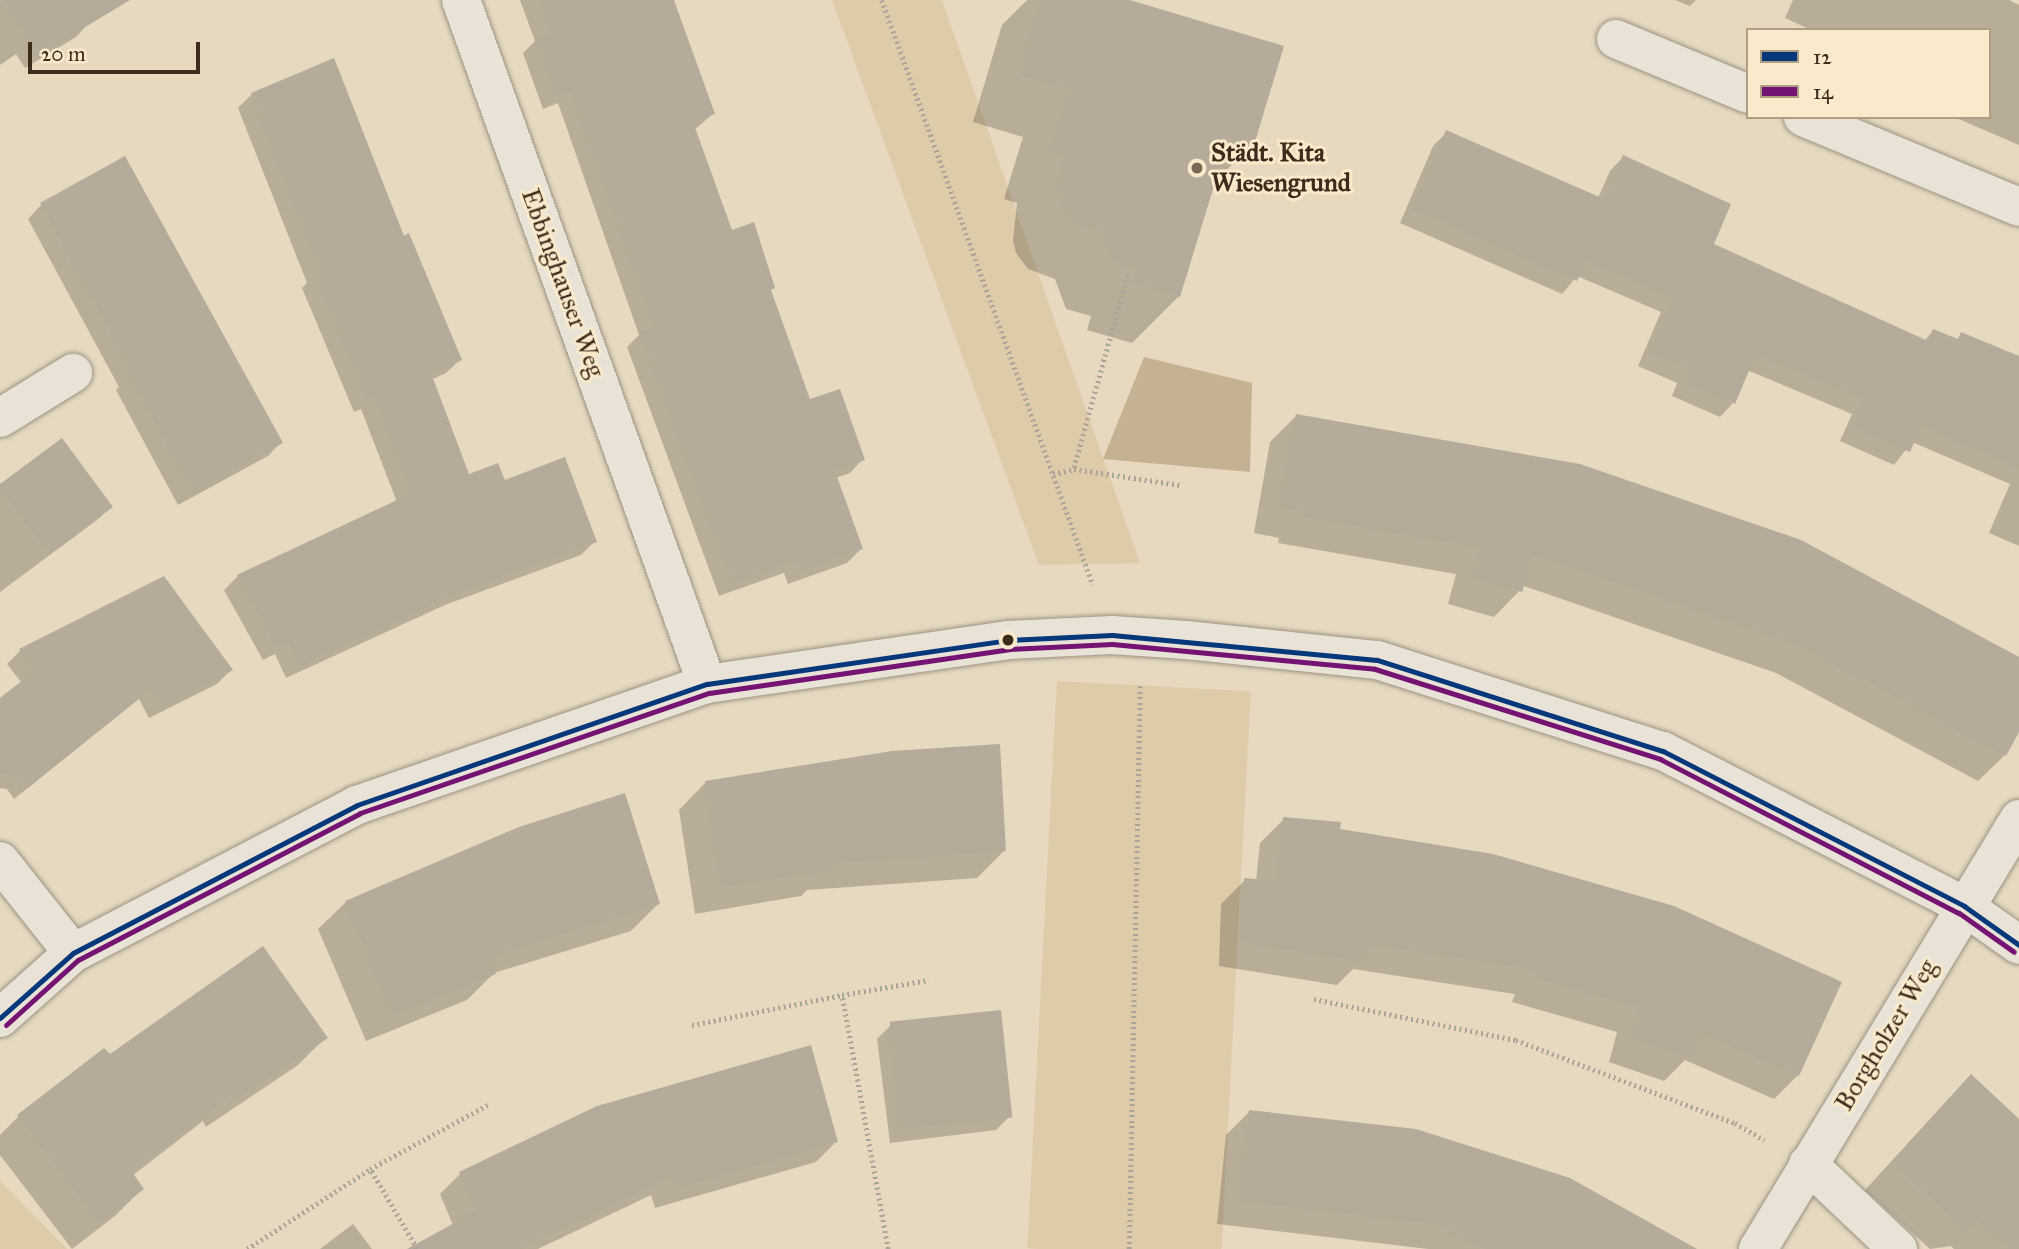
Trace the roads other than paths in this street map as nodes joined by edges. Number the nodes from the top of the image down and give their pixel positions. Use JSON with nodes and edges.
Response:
{"nodes":[{"id":1,"x":461,"y":0,"type":"edge"},
{"id":2,"x":1616,"y":39,"type":"dead end"},
{"id":3,"x":1746,"y":93,"type":"edge"},
{"id":4,"x":1808,"y":119,"type":"edge"},
{"id":5,"x":2019,"y":207,"type":"edge"},
{"id":6,"x":73,"y":373,"type":"dead end"},
{"id":7,"x":0,"y":418,"type":"edge"},
{"id":8,"x":707,"y":684,"type":"junction"},
{"id":9,"x":2019,"y":819,"type":"edge"},
{"id":10,"x":0,"y":861,"type":"edge"},
{"id":11,"x":1964,"y":906,"type":"junction"},
{"id":12,"x":2019,"y":945,"type":"edge"},
{"id":13,"x":73,"y":953,"type":"junction"},
{"id":14,"x":0,"y":1018,"type":"edge"},
{"id":15,"x":1808,"y":1164,"type":"junction"},
{"id":16,"x":1758,"y":1249,"type":"edge"},
{"id":17,"x":1898,"y":1249,"type":"edge"}],
"edges":[{"from":1,"to":8,"type":"street","name":"Ebbinghauser Weg"},
{"from":2,"to":3,"type":"street"},
{"from":4,"to":5,"type":"street"},
{"from":6,"to":7,"type":"street"},
{"from":8,"to":11,"type":"street"},
{"from":8,"to":13,"type":"street"},
{"from":9,"to":11,"type":"street","name":"Borgholzer Weg"},
{"from":10,"to":13,"type":"street"},
{"from":11,"to":12,"type":"street"},
{"from":11,"to":15,"type":"street","name":"Borgholzer Weg"},
{"from":13,"to":14,"type":"street"},
{"from":15,"to":16,"type":"street","name":"Borgholzer Weg"},
{"from":15,"to":17,"type":"street"}]}
